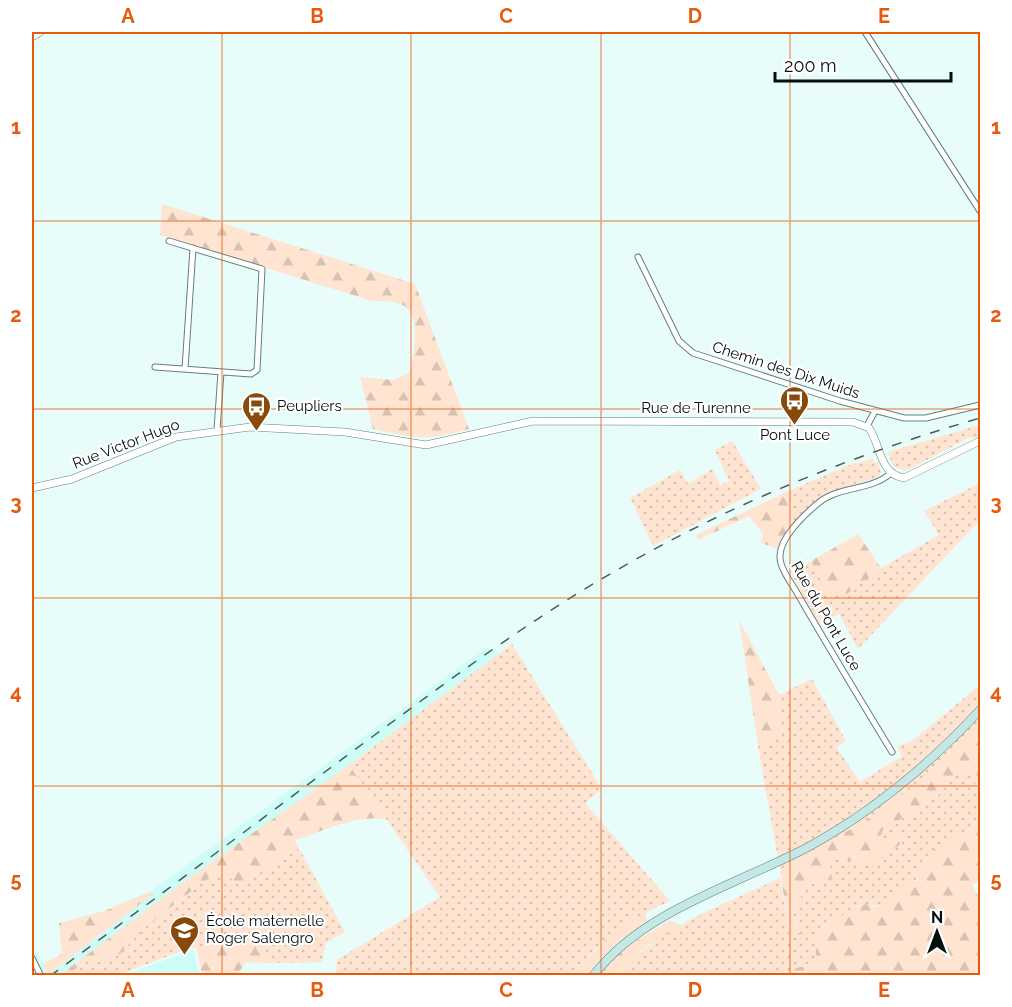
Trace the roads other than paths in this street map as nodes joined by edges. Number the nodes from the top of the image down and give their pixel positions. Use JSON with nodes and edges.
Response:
{"nodes":[{"id":1,"x":40,"y":32,"type":"edge"},
{"id":2,"x":865,"y":32,"type":"edge"},
{"id":3,"x":32,"y":37,"type":"edge"},
{"id":4,"x":981,"y":211,"type":"edge"},
{"id":5,"x":169,"y":241,"type":"dead end"},
{"id":6,"x":193,"y":248,"type":"junction"},
{"id":7,"x":638,"y":257,"type":"dead end"},
{"id":8,"x":155,"y":367,"type":"dead end"},
{"id":9,"x":185,"y":369,"type":"junction"},
{"id":10,"x":221,"y":372,"type":"junction"},
{"id":11,"x":981,"y":405,"type":"edge"},
{"id":12,"x":875,"y":411,"type":"junction"},
{"id":13,"x":867,"y":426,"type":"junction"},
{"id":14,"x":217,"y":430,"type":"junction"},
{"id":15,"x":374,"y":436,"type":"joint"},
{"id":16,"x":981,"y":441,"type":"edge"},
{"id":17,"x":891,"y":473,"type":"junction"},
{"id":18,"x":32,"y":488,"type":"edge"},
{"id":19,"x":981,"y":710,"type":"edge"},
{"id":20,"x":892,"y":752,"type":"dead end"},
{"id":21,"x":32,"y":958,"type":"edge"},
{"id":22,"x":40,"y":973,"type":"edge"},
{"id":23,"x":593,"y":975,"type":"edge"}],
"edges":[{"from":1,"to":3,"type":"street"},
{"from":2,"to":4,"type":"street"},
{"from":5,"to":6,"type":"street"},
{"from":6,"to":9,"type":"street"},
{"from":6,"to":10,"type":"street"},
{"from":7,"to":12,"type":"street","name":"Chemin des Dix Muids"},
{"from":8,"to":9,"type":"street"},
{"from":9,"to":10,"type":"street"},
{"from":10,"to":14,"type":"street"},
{"from":11,"to":12,"type":"street","name":"Chemin des Dix Muids"},
{"from":12,"to":13,"type":"street"},
{"from":13,"to":15,"type":"street","name":"Rue de Turenne"},
{"from":13,"to":17,"type":"street"},
{"from":14,"to":15,"type":"street","name":"Rue Victor Hugo"},
{"from":14,"to":18,"type":"street","name":"Rue Victor Hugo"},
{"from":16,"to":17,"type":"street"},
{"from":17,"to":20,"type":"street","name":"Rue du Pont Luce"},
{"from":19,"to":23,"type":"main road"},
{"from":21,"to":22,"type":"street"}]}
